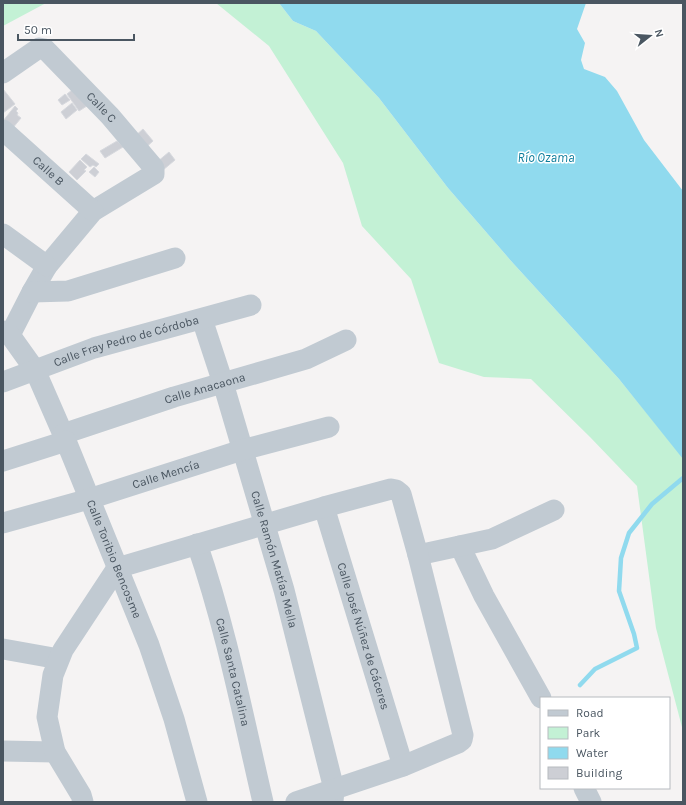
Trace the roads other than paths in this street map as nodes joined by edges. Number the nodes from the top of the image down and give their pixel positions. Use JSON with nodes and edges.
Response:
{"nodes":[{"id":1,"x":3,"y":73,"type":"edge"},
{"id":2,"x":3,"y":130,"type":"edge"},
{"id":3,"x":93,"y":211,"type":"junction"},
{"id":4,"x":3,"y":234,"type":"edge"},
{"id":5,"x":175,"y":258,"type":"dead end"},
{"id":6,"x":47,"y":266,"type":"junction"},
{"id":7,"x":32,"y":292,"type":"junction"},
{"id":8,"x":251,"y":305,"type":"dead end"},
{"id":9,"x":202,"y":319,"type":"junction"},
{"id":10,"x":7,"y":333,"type":"edge"},
{"id":11,"x":346,"y":340,"type":"dead end"},
{"id":12,"x":35,"y":370,"type":"junction"},
{"id":13,"x":3,"y":382,"type":"edge"},
{"id":14,"x":223,"y":383,"type":"junction"},
{"id":15,"x":329,"y":427,"type":"dead end"},
{"id":16,"x":64,"y":437,"type":"junction"},
{"id":17,"x":242,"y":450,"type":"junction"},
{"id":18,"x":3,"y":461,"type":"edge"},
{"id":19,"x":89,"y":499,"type":"junction"},
{"id":20,"x":324,"y":507,"type":"junction"},
{"id":21,"x":554,"y":510,"type":"dead end"},
{"id":22,"x":3,"y":523,"type":"edge"},
{"id":23,"x":264,"y":525,"type":"junction"},
{"id":24,"x":197,"y":544,"type":"junction"},
{"id":25,"x":460,"y":546,"type":"junction"},
{"id":26,"x":418,"y":555,"type":"junction"},
{"id":27,"x":117,"y":568,"type":"junction"},
{"id":28,"x":3,"y":649,"type":"edge"},
{"id":29,"x":59,"y":659,"type":"junction"},
{"id":30,"x":540,"y":697,"type":"edge"},
{"id":31,"x":3,"y":751,"type":"edge"},
{"id":32,"x":55,"y":752,"type":"junction"},
{"id":33,"x":403,"y":766,"type":"junction"},
{"id":34,"x":584,"y":789,"type":"edge"},
{"id":35,"x":333,"y":796,"type":"edge"},
{"id":36,"x":83,"y":802,"type":"edge"},
{"id":37,"x":197,"y":802,"type":"edge"},
{"id":38,"x":263,"y":802,"type":"edge"},
{"id":39,"x":296,"y":802,"type":"edge"},
{"id":40,"x":591,"y":802,"type":"edge"}],
"edges":[{"from":1,"to":3,"type":"street","name":"Calle C"},
{"from":2,"to":3,"type":"street","name":"Calle B"},
{"from":3,"to":6,"type":"street"},
{"from":4,"to":6,"type":"street"},
{"from":5,"to":7,"type":"street"},
{"from":6,"to":7,"type":"street"},
{"from":7,"to":10,"type":"street"},
{"from":8,"to":9,"type":"street","name":"Calle Fray Pedro de Córdoba"},
{"from":9,"to":12,"type":"street","name":"Calle Fray Pedro de Córdoba"},
{"from":9,"to":14,"type":"street","name":"Calle Ramón Matías Mella"},
{"from":10,"to":12,"type":"street","name":"Calle Toribio Bencosme"},
{"from":11,"to":14,"type":"street","name":"Calle Anacaona"},
{"from":12,"to":13,"type":"street","name":"Calle Fray Pedro de Córdoba"},
{"from":12,"to":16,"type":"street","name":"Calle Toribio Bencosme"},
{"from":14,"to":16,"type":"street","name":"Calle Anacaona"},
{"from":14,"to":17,"type":"street","name":"Calle Ramón Matías Mella"},
{"from":15,"to":17,"type":"street","name":"Calle Mencía"},
{"from":16,"to":18,"type":"street","name":"Calle Anacaona"},
{"from":16,"to":19,"type":"street","name":"Calle Toribio Bencosme"},
{"from":17,"to":19,"type":"street","name":"Calle Mencía"},
{"from":17,"to":23,"type":"street","name":"Calle Ramón Matías Mella"},
{"from":19,"to":22,"type":"street","name":"Calle Mencía"},
{"from":19,"to":27,"type":"street","name":"Calle Toribio Bencosme"},
{"from":20,"to":23,"type":"street"},
{"from":20,"to":26,"type":"street"},
{"from":20,"to":33,"type":"street","name":"Calle José Núñez de Cáceres"},
{"from":21,"to":25,"type":"street"},
{"from":23,"to":24,"type":"street"},
{"from":23,"to":35,"type":"street","name":"Calle Ramón Matías Mella"},
{"from":24,"to":27,"type":"street"},
{"from":24,"to":38,"type":"street","name":"Calle Santa Catalina"},
{"from":25,"to":26,"type":"street"},
{"from":25,"to":30,"type":"street"},
{"from":26,"to":33,"type":"street"},
{"from":27,"to":29,"type":"street"},
{"from":27,"to":37,"type":"street","name":"Calle Toribio Bencosme"},
{"from":28,"to":29,"type":"street"},
{"from":29,"to":32,"type":"street"},
{"from":31,"to":32,"type":"street"},
{"from":32,"to":36,"type":"street"},
{"from":33,"to":35,"type":"street"},
{"from":34,"to":40,"type":"street"},
{"from":35,"to":39,"type":"street"}]}
